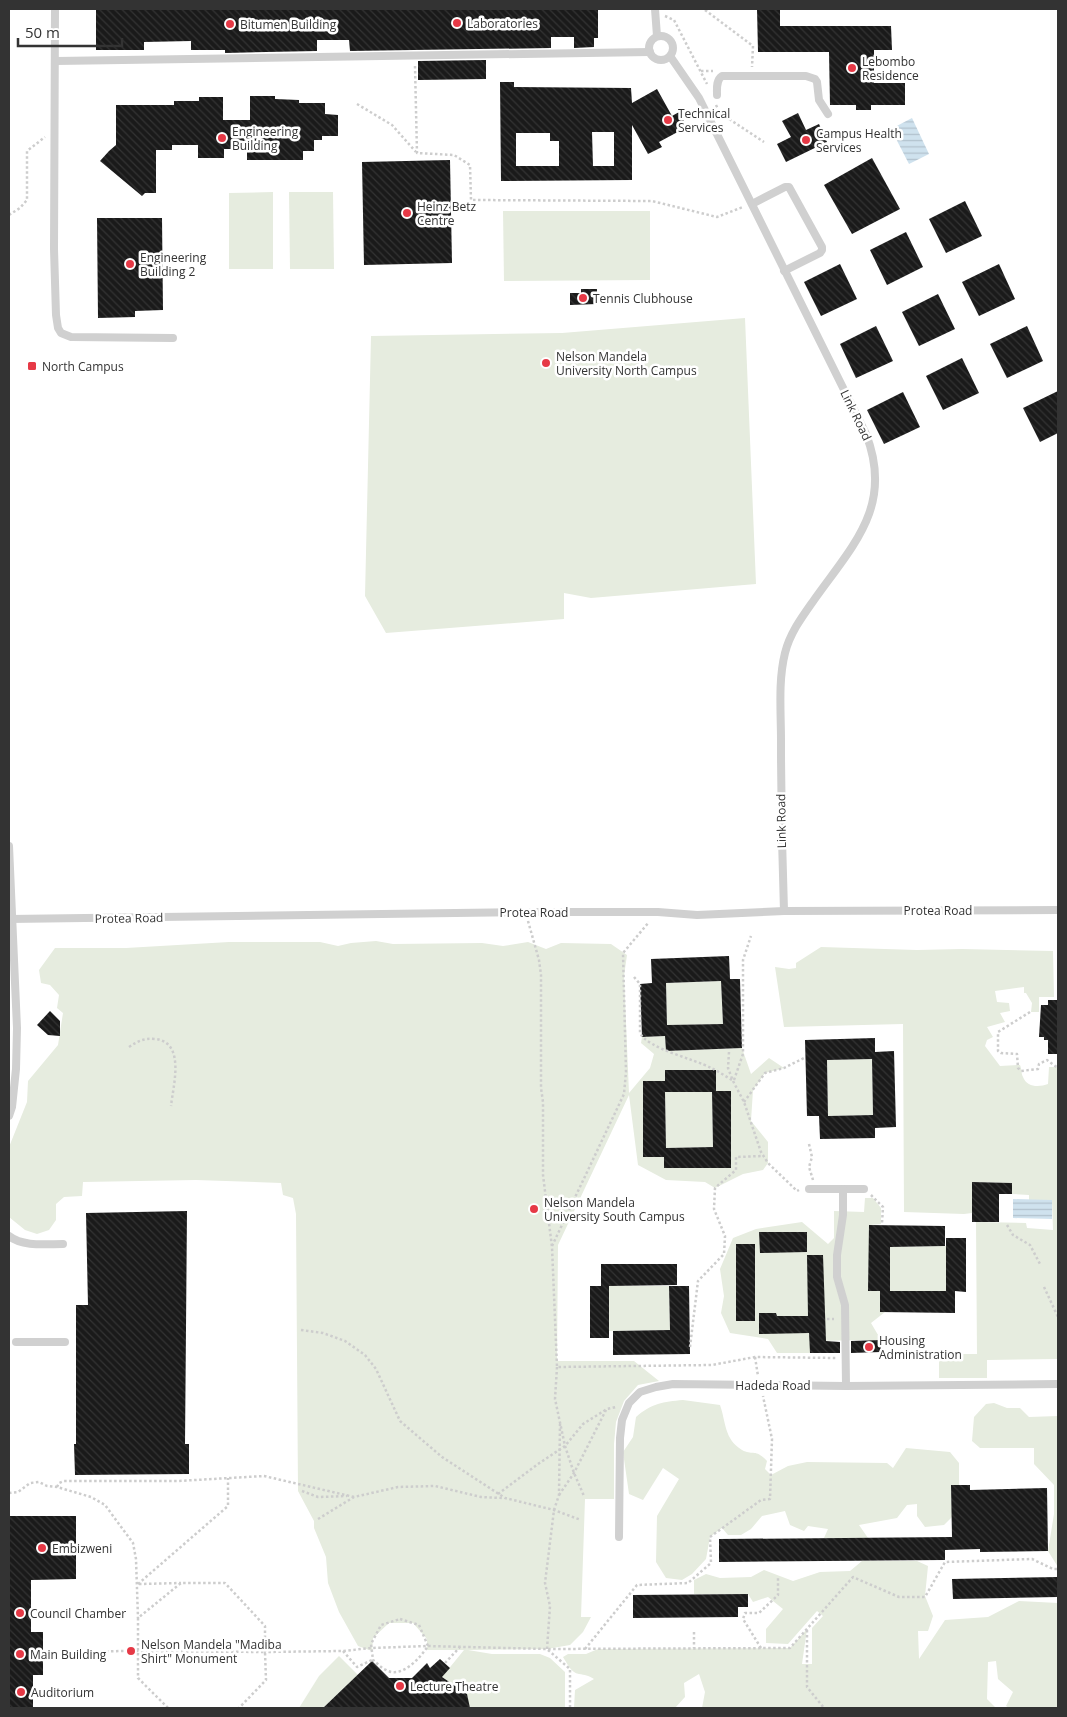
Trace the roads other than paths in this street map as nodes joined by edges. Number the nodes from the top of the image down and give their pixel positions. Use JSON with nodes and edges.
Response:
{"nodes":[{"id":1,"x":55,"y":9,"type":"edge"},
{"id":2,"x":655,"y":10,"type":"edge"},
{"id":3,"x":657,"y":36,"type":"junction"},
{"id":4,"x":650,"y":52,"type":"junction"},
{"id":5,"x":670,"y":56,"type":"junction"},
{"id":6,"x":56,"y":61,"type":"junction"},
{"id":7,"x":717,"y":95,"type":"dead end"},
{"id":8,"x":828,"y":114,"type":"dead end"},
{"id":9,"x":752,"y":204,"type":"junction"},
{"id":10,"x":784,"y":272,"type":"junction"},
{"id":11,"x":173,"y":338,"type":"dead end"},
{"id":12,"x":9,"y":846,"type":"edge"},
{"id":13,"x":1058,"y":910,"type":"edge"},
{"id":14,"x":784,"y":911,"type":"junction"},
{"id":15,"x":10,"y":919,"type":"edge"},
{"id":16,"x":9,"y":1116,"type":"edge"},
{"id":17,"x":812,"y":1188,"type":"road end"},
{"id":18,"x":843,"y":1189,"type":"junction"},
{"id":19,"x":864,"y":1189,"type":"road end"},
{"id":20,"x":9,"y":1236,"type":"edge"},
{"id":21,"x":63,"y":1244,"type":"dead end"},
{"id":22,"x":16,"y":1342,"type":"dead end"},
{"id":23,"x":64,"y":1342,"type":"dead end"},
{"id":24,"x":1058,"y":1384,"type":"edge"},
{"id":25,"x":846,"y":1386,"type":"junction"},
{"id":26,"x":619,"y":1537,"type":"dead end"}],
"edges":[{"from":1,"to":6,"type":"lane"},
{"from":2,"to":3,"type":"lane"},
{"from":3,"to":4,"type":"lane"},
{"from":3,"to":5,"type":"lane"},
{"from":4,"to":5,"type":"lane"},
{"from":4,"to":6,"type":"lane"},
{"from":5,"to":9,"type":"lane","name":"Link Road"},
{"from":6,"to":11,"type":"lane"},
{"from":7,"to":8,"type":"lane"},
{"from":9,"to":10,"type":"lane","name":"Link Road"},
{"from":9,"to":10,"type":"lane"},
{"from":10,"to":14,"type":"lane","name":"Link Road"},
{"from":12,"to":15,"type":"lane"},
{"from":13,"to":14,"type":"lane","name":"Protea Road"},
{"from":14,"to":15,"type":"lane","name":"Protea Road"},
{"from":15,"to":16,"type":"lane"},
{"from":17,"to":18,"type":"lane"},
{"from":18,"to":19,"type":"lane"},
{"from":18,"to":25,"type":"lane"},
{"from":20,"to":21,"type":"lane"},
{"from":22,"to":23,"type":"lane"},
{"from":24,"to":25,"type":"lane","name":"Hadeda Road"},
{"from":25,"to":26,"type":"lane","name":"Hadeda Road"}]}
